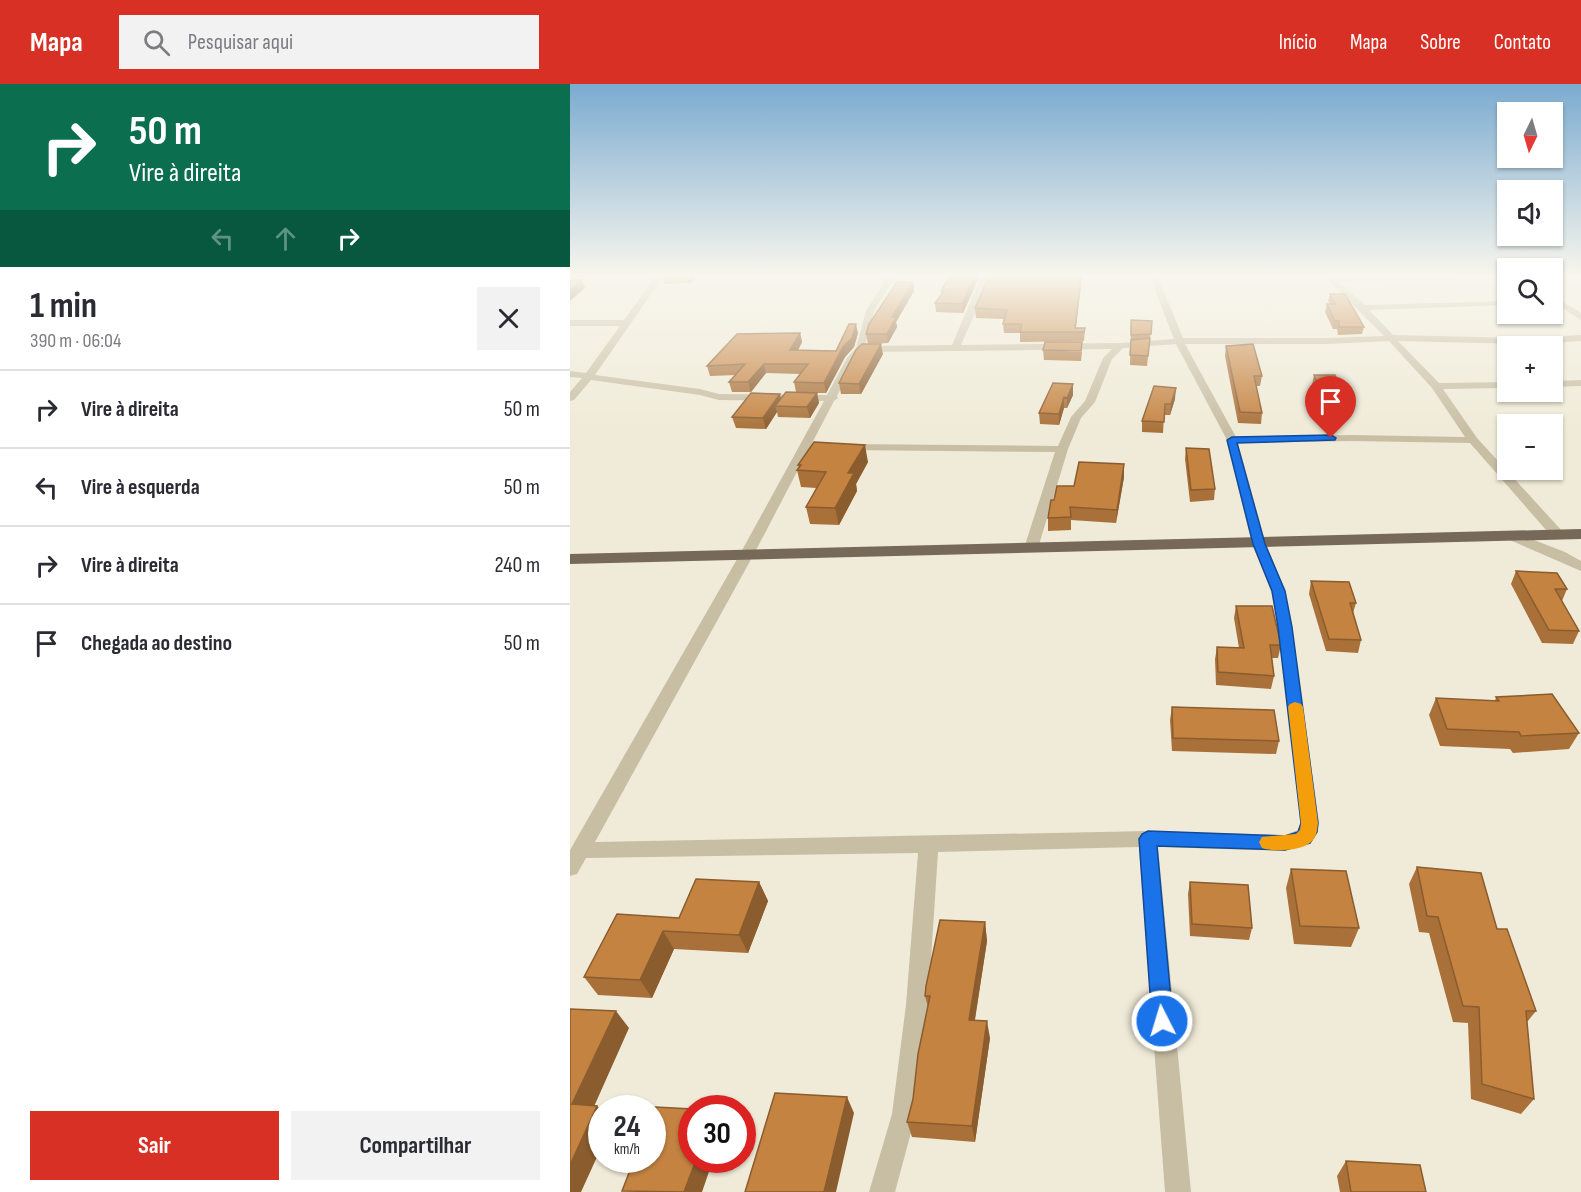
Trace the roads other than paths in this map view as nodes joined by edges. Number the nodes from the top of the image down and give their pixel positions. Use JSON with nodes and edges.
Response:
{"nodes":[{"id":1,"x":622,"y":329,"type":"edge"},
{"id":2,"x":865,"y":329,"type":"edge"},
{"id":3,"x":965,"y":329,"type":"edge"},
{"id":4,"x":1175,"y":329,"type":"edge"},
{"id":5,"x":1382,"y":329,"type":"edge"},
{"id":6,"x":1391,"y":338,"type":"junction"},
{"id":7,"x":1581,"y":338,"type":"edge"},
{"id":8,"x":1180,"y":341,"type":"junction"},
{"id":9,"x":1120,"y":346,"type":"junction"},
{"id":10,"x":860,"y":349,"type":"junction"},
{"id":11,"x":956,"y":349,"type":"junction"},
{"id":12,"x":570,"y":374,"type":"edge"},
{"id":13,"x":589,"y":376,"type":"junction"},
{"id":14,"x":1581,"y":383,"type":"edge"},
{"id":15,"x":1563,"y":384,"type":"edge"},
{"id":16,"x":1497,"y":385,"type":"edge"},
{"id":17,"x":1436,"y":386,"type":"junction"},
{"id":18,"x":570,"y":398,"type":"edge"},
{"id":19,"x":833,"y":398,"type":"junction"},
{"id":20,"x":1232,"y":440,"type":"junction"},
{"id":21,"x":1473,"y":440,"type":"junction"},
{"id":22,"x":818,"y":446,"type":"junction"},
{"id":23,"x":1062,"y":449,"type":"junction"},
{"id":24,"x":1581,"y":534,"type":"edge"},
{"id":25,"x":1510,"y":535,"type":"junction"},
{"id":26,"x":1558,"y":535,"type":"junction"},
{"id":27,"x":1259,"y":544,"type":"junction"},
{"id":28,"x":1031,"y":548,"type":"junction"},
{"id":29,"x":747,"y":554,"type":"junction"},
{"id":30,"x":570,"y":559,"type":"edge"},
{"id":31,"x":1581,"y":567,"type":"edge"},
{"id":32,"x":1148,"y":839,"type":"junction"},
{"id":33,"x":929,"y":844,"type":"junction"},
{"id":34,"x":580,"y":850,"type":"junction"},
{"id":35,"x":570,"y":868,"type":"edge"},
{"id":36,"x":882,"y":1192,"type":"edge"},
{"id":37,"x":1178,"y":1192,"type":"edge"}],
"edges":[{"from":1,"to":13,"type":"street"},
{"from":2,"to":10,"type":"street"},
{"from":3,"to":11,"type":"street"},
{"from":4,"to":8,"type":"street"},
{"from":5,"to":6,"type":"street"},
{"from":6,"to":7,"type":"street"},
{"from":6,"to":8,"type":"street"},
{"from":6,"to":17,"type":"street"},
{"from":8,"to":9,"type":"street"},
{"from":8,"to":20,"type":"street"},
{"from":9,"to":11,"type":"street"},
{"from":9,"to":23,"type":"street"},
{"from":10,"to":11,"type":"street"},
{"from":10,"to":19,"type":"street"},
{"from":12,"to":13,"type":"street"},
{"from":13,"to":18,"type":"street"},
{"from":13,"to":19,"type":"street"},
{"from":14,"to":15,"type":"street"},
{"from":16,"to":17,"type":"street"},
{"from":17,"to":21,"type":"street"},
{"from":19,"to":22,"type":"street"},
{"from":20,"to":21,"type":"street"},
{"from":20,"to":27,"type":"street"},
{"from":21,"to":26,"type":"street"},
{"from":22,"to":23,"type":"street"},
{"from":22,"to":29,"type":"street"},
{"from":23,"to":28,"type":"street"},
{"from":24,"to":26,"type":"main road"},
{"from":25,"to":26,"type":"main road"},
{"from":25,"to":27,"type":"main road"},
{"from":25,"to":31,"type":"street"},
{"from":27,"to":28,"type":"main road"},
{"from":27,"to":32,"type":"street"},
{"from":28,"to":29,"type":"main road"},
{"from":29,"to":30,"type":"main road"},
{"from":29,"to":34,"type":"street"},
{"from":32,"to":33,"type":"street"},
{"from":32,"to":37,"type":"street"},
{"from":33,"to":34,"type":"street"},
{"from":33,"to":36,"type":"street"},
{"from":34,"to":35,"type":"street"}]}
